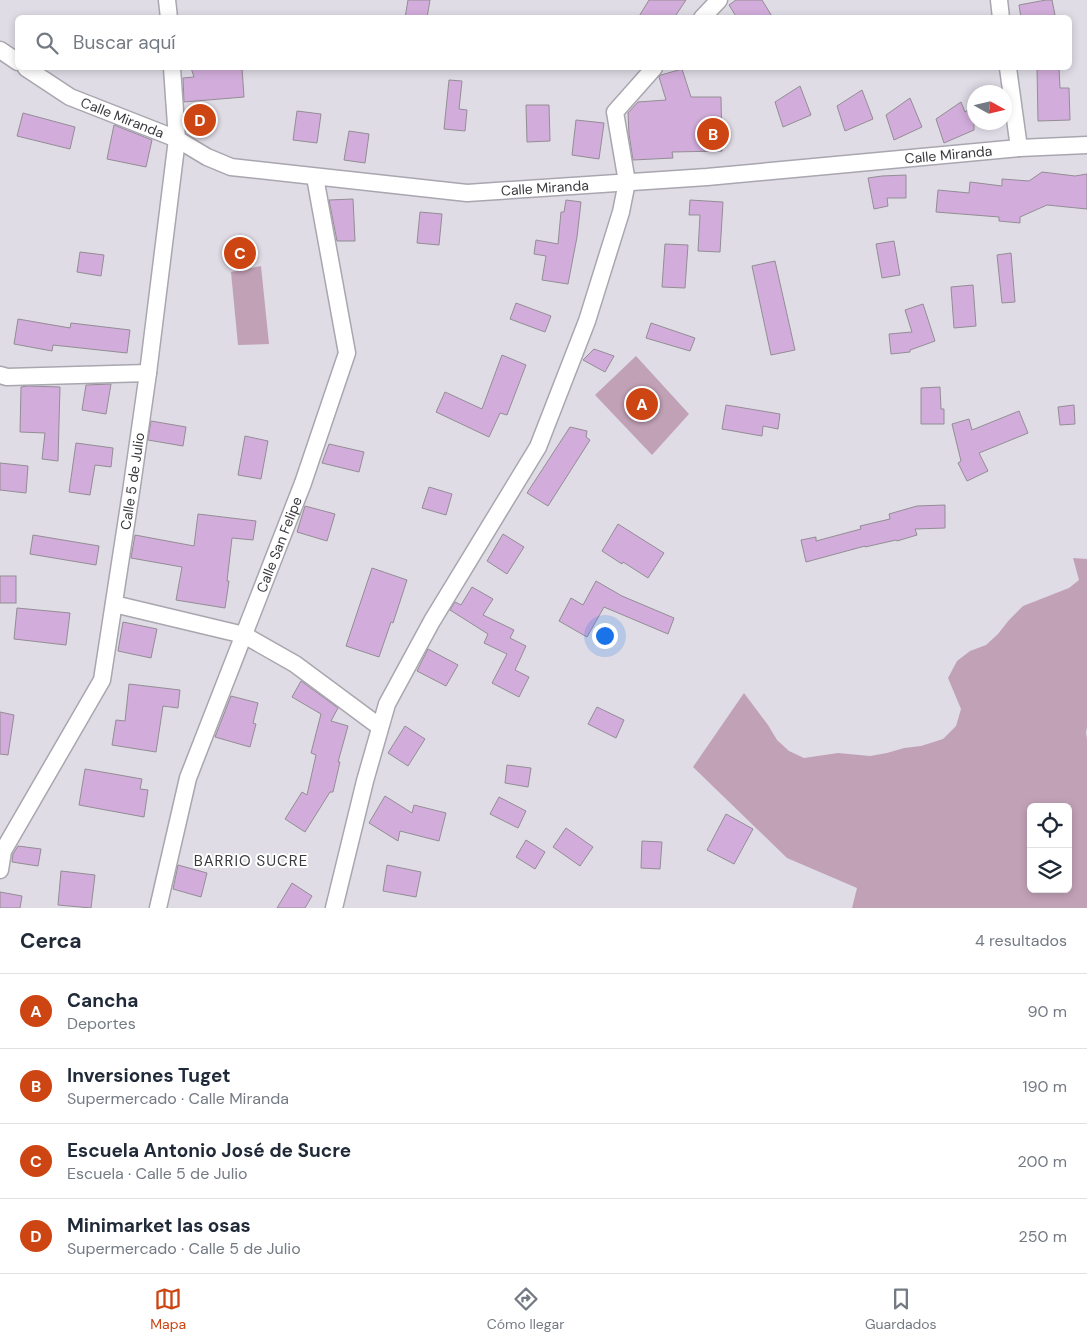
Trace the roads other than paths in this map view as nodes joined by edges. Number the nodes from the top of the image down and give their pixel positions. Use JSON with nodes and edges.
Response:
{"nodes":[{"id":1,"x":167,"y":0,"type":"edge"},
{"id":2,"x":719,"y":0,"type":"edge"},
{"id":3,"x":998,"y":0,"type":"edge"},
{"id":4,"x":168,"y":15,"type":"edge"},
{"id":5,"x":705,"y":15,"type":"edge"},
{"id":6,"x":1000,"y":15,"type":"edge"},
{"id":7,"x":0,"y":50,"type":"edge"},
{"id":8,"x":15,"y":60,"type":"edge"},
{"id":9,"x":29,"y":70,"type":"edge"},
{"id":10,"x":172,"y":70,"type":"edge"},
{"id":11,"x":652,"y":70,"type":"edge"},
{"id":12,"x":1008,"y":70,"type":"edge"},
{"id":13,"x":177,"y":139,"type":"junction"},
{"id":14,"x":1087,"y":145,"type":"edge"},
{"id":15,"x":1019,"y":148,"type":"junction"},
{"id":16,"x":315,"y":176,"type":"junction"},
{"id":17,"x":627,"y":182,"type":"junction"},
{"id":18,"x":148,"y":373,"type":"junction"},
{"id":19,"x":0,"y":375,"type":"edge"},
{"id":20,"x":114,"y":604,"type":"junction"},
{"id":21,"x":244,"y":635,"type":"junction"},
{"id":22,"x":380,"y":727,"type":"junction"},
{"id":23,"x":0,"y":870,"type":"edge"},
{"id":24,"x":158,"y":908,"type":"edge"},
{"id":25,"x":334,"y":908,"type":"edge"}],
"edges":[{"from":1,"to":4,"type":"street"},
{"from":2,"to":5,"type":"street"},
{"from":3,"to":6,"type":"street"},
{"from":7,"to":8,"type":"street"},
{"from":9,"to":13,"type":"street","name":"Calle Miranda"},
{"from":10,"to":13,"type":"street","name":"Calle 5 de Julio"},
{"from":11,"to":17,"type":"street"},
{"from":12,"to":15,"type":"street"},
{"from":13,"to":16,"type":"street","name":"Calle Miranda"},
{"from":13,"to":18,"type":"street","name":"Calle 5 de Julio"},
{"from":14,"to":15,"type":"street","name":"Calle Miranda"},
{"from":15,"to":17,"type":"street","name":"Calle Miranda"},
{"from":16,"to":17,"type":"street","name":"Calle Miranda"},
{"from":16,"to":21,"type":"street","name":"Calle San Felipe"},
{"from":17,"to":22,"type":"street"},
{"from":18,"to":19,"type":"street"},
{"from":18,"to":20,"type":"street","name":"Calle 5 de Julio"},
{"from":20,"to":21,"type":"street"},
{"from":20,"to":23,"type":"street","name":"Calle 5 de Julio"},
{"from":21,"to":22,"type":"street"},
{"from":21,"to":24,"type":"street","name":"Calle San Felipe"},
{"from":22,"to":25,"type":"street"}]}
